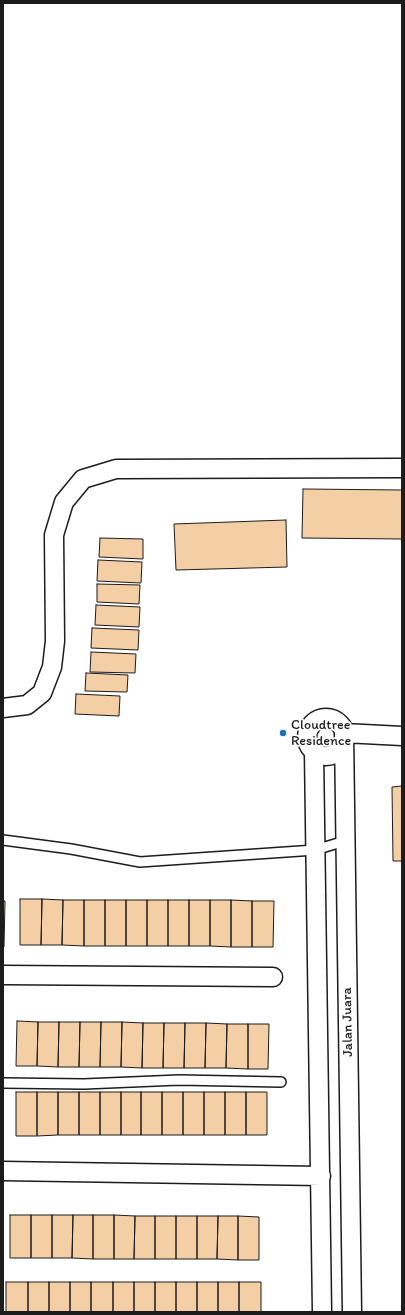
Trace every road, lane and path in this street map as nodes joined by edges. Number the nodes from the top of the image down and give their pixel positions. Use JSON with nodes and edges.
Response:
{"nodes":[{"id":1,"x":402,"y":468,"type":"edge"},
{"id":2,"x":3,"y":708,"type":"edge"},
{"id":3,"x":344,"y":733,"type":"junction"},
{"id":4,"x":402,"y":736,"type":"edge"},
{"id":5,"x":314,"y":752,"type":"junction"},
{"id":6,"x":3,"y":840,"type":"edge"},
{"id":7,"x":345,"y":841,"type":"junction"},
{"id":8,"x":315,"y":850,"type":"junction"},
{"id":9,"x":3,"y":975,"type":"edge"},
{"id":10,"x":273,"y":976,"type":"dead end"},
{"id":11,"x":281,"y":1082,"type":"dead end"},
{"id":12,"x":3,"y":1083,"type":"edge"},
{"id":13,"x":3,"y":1171,"type":"edge"},
{"id":14,"x":321,"y":1176,"type":"junction"},
{"id":15,"x":322,"y":1312,"type":"edge"},
{"id":16,"x":352,"y":1312,"type":"edge"}],
"edges":[{"from":1,"to":2,"type":"street"},
{"from":3,"to":4,"type":"street"},
{"from":3,"to":5,"type":"street"},
{"from":3,"to":5,"type":"street"},
{"from":3,"to":7,"type":"street","name":"Jalan Juara"},
{"from":5,"to":8,"type":"street"},
{"from":6,"to":8,"type":"lane"},
{"from":7,"to":8,"type":"lane"},
{"from":7,"to":16,"type":"street","name":"Jalan Juara"},
{"from":8,"to":14,"type":"street"},
{"from":9,"to":10,"type":"street"},
{"from":11,"to":12,"type":"lane"},
{"from":13,"to":14,"type":"street"},
{"from":14,"to":15,"type":"street"}]}
